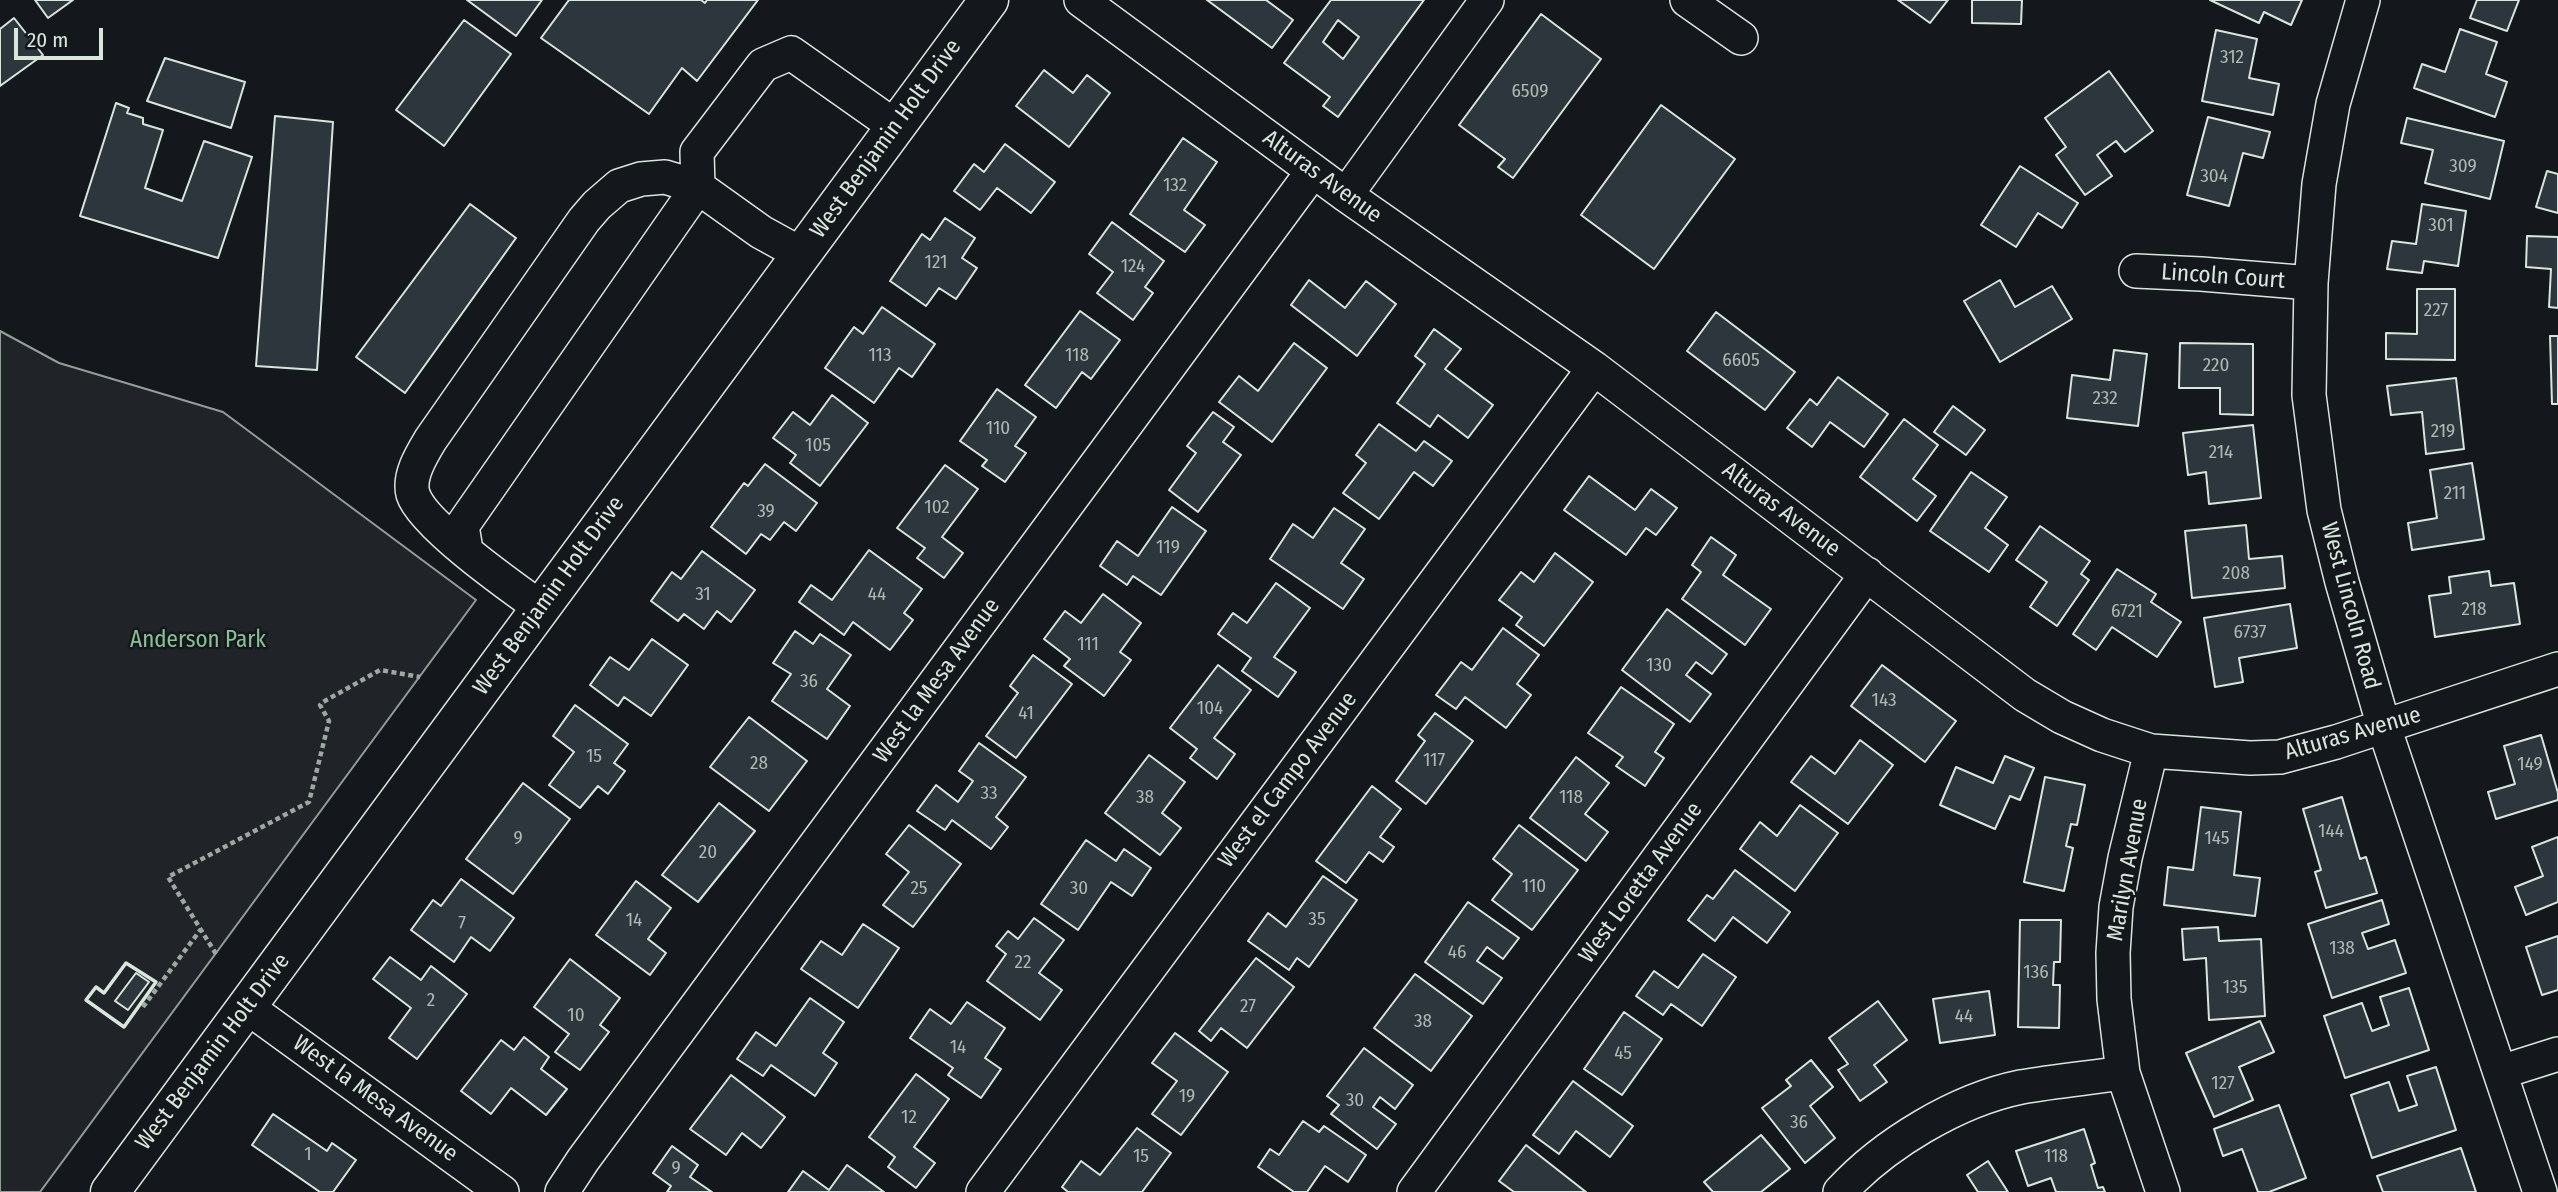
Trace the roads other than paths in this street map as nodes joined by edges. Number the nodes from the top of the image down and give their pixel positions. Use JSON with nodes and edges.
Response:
{"nodes":[{"id":1,"x":989,"y":0,"type":"edge"},
{"id":2,"x":1081,"y":0,"type":"edge"},
{"id":3,"x":1488,"y":0,"type":"edge"},
{"id":4,"x":1687,"y":0,"type":"edge"},
{"id":5,"x":2362,"y":0,"type":"edge"},
{"id":6,"x":1741,"y":38,"type":"dead end"},
{"id":7,"x":896,"y":127,"type":"junction"},
{"id":8,"x":1313,"y":171,"type":"junction"},
{"id":9,"x":698,"y":187,"type":"junction"},
{"id":10,"x":1346,"y":195,"type":"junction"},
{"id":11,"x":801,"y":254,"type":"junction"},
{"id":12,"x":2136,"y":271,"type":"dead end"},
{"id":13,"x":2311,"y":283,"type":"junction"},
{"id":14,"x":1594,"y":368,"type":"junction"},
{"id":15,"x":466,"y":550,"type":"junction"},
{"id":16,"x":1867,"y":574,"type":"junction"},
{"id":17,"x":541,"y":608,"type":"junction"},
{"id":18,"x":2558,"y":669,"type":"edge"},
{"id":19,"x":2384,"y":727,"type":"junction"},
{"id":20,"x":2151,"y":751,"type":"junction"},
{"id":21,"x":247,"y":1007,"type":"junction"},
{"id":22,"x":2558,"y":1054,"type":"edge"},
{"id":23,"x":2501,"y":1072,"type":"junction"},
{"id":24,"x":2123,"y":1073,"type":"junction"},
{"id":25,"x":110,"y":1192,"type":"edge"},
{"id":26,"x":502,"y":1192,"type":"edge"},
{"id":27,"x":562,"y":1192,"type":"edge"},
{"id":28,"x":983,"y":1192,"type":"edge"},
{"id":29,"x":1414,"y":1192,"type":"edge"},
{"id":30,"x":1840,"y":1192,"type":"edge"},
{"id":31,"x":2163,"y":1192,"type":"edge"},
{"id":32,"x":2540,"y":1192,"type":"edge"}],
"edges":[{"from":1,"to":7,"type":"main road","name":"West Benjamin Holt Drive"},
{"from":2,"to":8,"type":"street","name":"Alturas Avenue"},
{"from":3,"to":10,"type":"street"},
{"from":4,"to":6,"type":"street"},
{"from":5,"to":13,"type":"street","name":"West Lincoln Road"},
{"from":7,"to":9,"type":"street"},
{"from":7,"to":11,"type":"main road","name":"West Benjamin Holt Drive"},
{"from":8,"to":10,"type":"street","name":"Alturas Avenue"},
{"from":8,"to":27,"type":"street","name":"West la Mesa Avenue"},
{"from":9,"to":11,"type":"street"},
{"from":9,"to":15,"type":"street"},
{"from":9,"to":15,"type":"street"},
{"from":10,"to":14,"type":"street","name":"Alturas Avenue"},
{"from":11,"to":17,"type":"main road","name":"West Benjamin Holt Drive"},
{"from":12,"to":13,"type":"street","name":"Lincoln Court"},
{"from":13,"to":19,"type":"street","name":"West Lincoln Road"},
{"from":14,"to":16,"type":"street","name":"Alturas Avenue"},
{"from":14,"to":28,"type":"street","name":"West el Campo Avenue"},
{"from":15,"to":17,"type":"street"},
{"from":16,"to":20,"type":"street","name":"Alturas Avenue"},
{"from":16,"to":29,"type":"street","name":"West Loretta Avenue"},
{"from":17,"to":21,"type":"main road","name":"West Benjamin Holt Drive"},
{"from":18,"to":19,"type":"street","name":"Alturas Avenue"},
{"from":19,"to":20,"type":"street","name":"Alturas Avenue"},
{"from":19,"to":23,"type":"street","name":"West Lincoln Road"},
{"from":20,"to":24,"type":"street","name":"Marilyn Avenue"},
{"from":21,"to":25,"type":"main road","name":"West Benjamin Holt Drive"},
{"from":21,"to":26,"type":"street","name":"West la Mesa Avenue"},
{"from":22,"to":23,"type":"street"},
{"from":23,"to":32,"type":"street","name":"West Lincoln Road"},
{"from":24,"to":30,"type":"street"},
{"from":24,"to":31,"type":"street","name":"Marilyn Avenue"}]}
